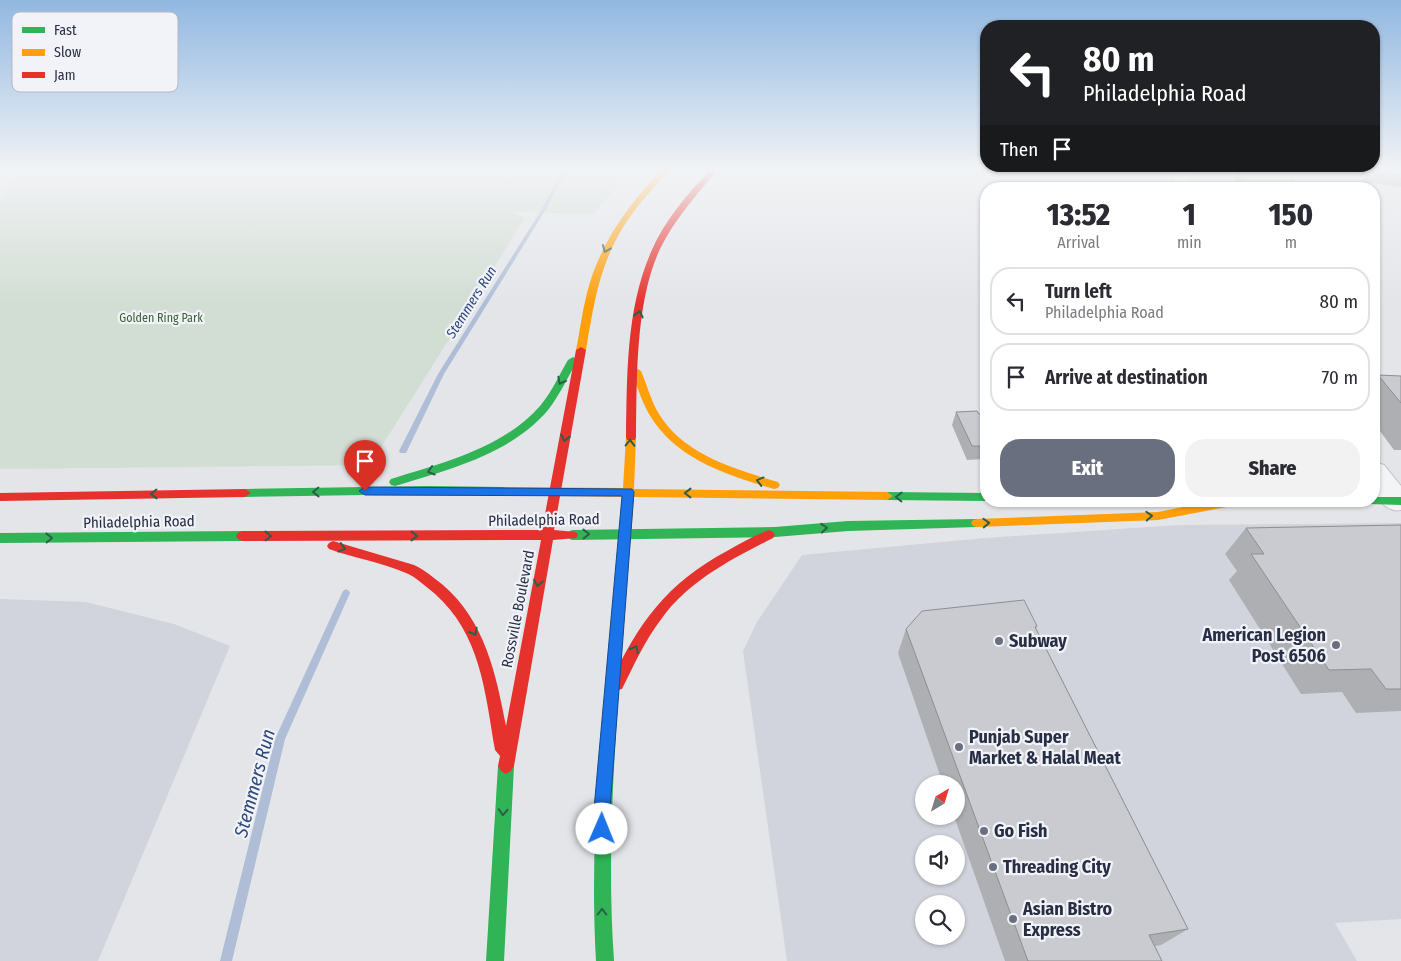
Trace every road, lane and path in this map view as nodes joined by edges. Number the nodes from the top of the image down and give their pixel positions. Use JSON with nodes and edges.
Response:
{"nodes":[{"id":1,"x":628,"y":214,"type":"edge"},
{"id":2,"x":678,"y":214,"type":"edge"},
{"id":3,"x":584,"y":338,"type":"junction"},
{"id":4,"x":632,"y":362,"type":"junction"},
{"id":5,"x":1380,"y":482,"type":"edge"},
{"id":6,"x":556,"y":490,"type":"junction"},
{"id":7,"x":365,"y":491,"type":"junction"},
{"id":8,"x":628,"y":492,"type":"junction"},
{"id":9,"x":824,"y":495,"type":"junction"},
{"id":10,"x":0,"y":496,"type":"edge"},
{"id":11,"x":980,"y":498,"type":"edge"},
{"id":12,"x":1391,"y":501,"type":"edge"},
{"id":13,"x":1209,"y":507,"type":"edge"},
{"id":14,"x":775,"y":532,"type":"junction"},
{"id":15,"x":624,"y":534,"type":"junction"},
{"id":16,"x":295,"y":535,"type":"junction"},
{"id":17,"x":548,"y":535,"type":"junction"},
{"id":18,"x":0,"y":538,"type":"edge"},
{"id":19,"x":613,"y":692,"type":"junction"},
{"id":20,"x":506,"y":763,"type":"junction"},
{"id":21,"x":495,"y":961,"type":"edge"},
{"id":22,"x":605,"y":961,"type":"edge"}],
"edges":[{"from":1,"to":3,"type":"main road","name":"Rossville Boulevard","one_way":true},
{"from":4,"to":2,"type":"main road","one_way":true},
{"from":3,"to":6,"type":"main road","name":"Rossville Boulevard","one_way":true},
{"from":3,"to":7,"type":"main road","one_way":true},
{"from":8,"to":4,"type":"main road","one_way":true},
{"from":9,"to":4,"type":"main road","one_way":true},
{"from":5,"to":12,"type":"street"},
{"from":6,"to":7,"type":"main road","name":"Philadelphia Road"},
{"from":6,"to":8,"type":"main road","name":"Philadelphia Road"},
{"from":6,"to":17,"type":"main road","name":"Rossville Boulevard"},
{"from":7,"to":10,"type":"main road","name":"Philadelphia Road","one_way":true},
{"from":9,"to":8,"type":"main road","name":"Philadelphia Road","one_way":true},
{"from":8,"to":15,"type":"main road"},
{"from":11,"to":9,"type":"main road","name":"Philadelphia Road","one_way":true},
{"from":14,"to":13,"type":"main road","name":"Philadelphia Road","one_way":true},
{"from":14,"to":15,"type":"main road","name":"Philadelphia Road"},
{"from":19,"to":14,"type":"main road","one_way":true},
{"from":17,"to":15,"type":"main road","name":"Philadelphia Road","one_way":true},
{"from":15,"to":19,"type":"main road"},
{"from":16,"to":17,"type":"main road","name":"Philadelphia Road","one_way":true},
{"from":18,"to":16,"type":"main road","name":"Philadelphia Road","one_way":true},
{"from":16,"to":20,"type":"main road","one_way":true},
{"from":17,"to":20,"type":"main road","name":"Rossville Boulevard","one_way":true},
{"from":22,"to":19,"type":"main road","one_way":true},
{"from":20,"to":21,"type":"main road","name":"Rossville Boulevard","one_way":true}]}
